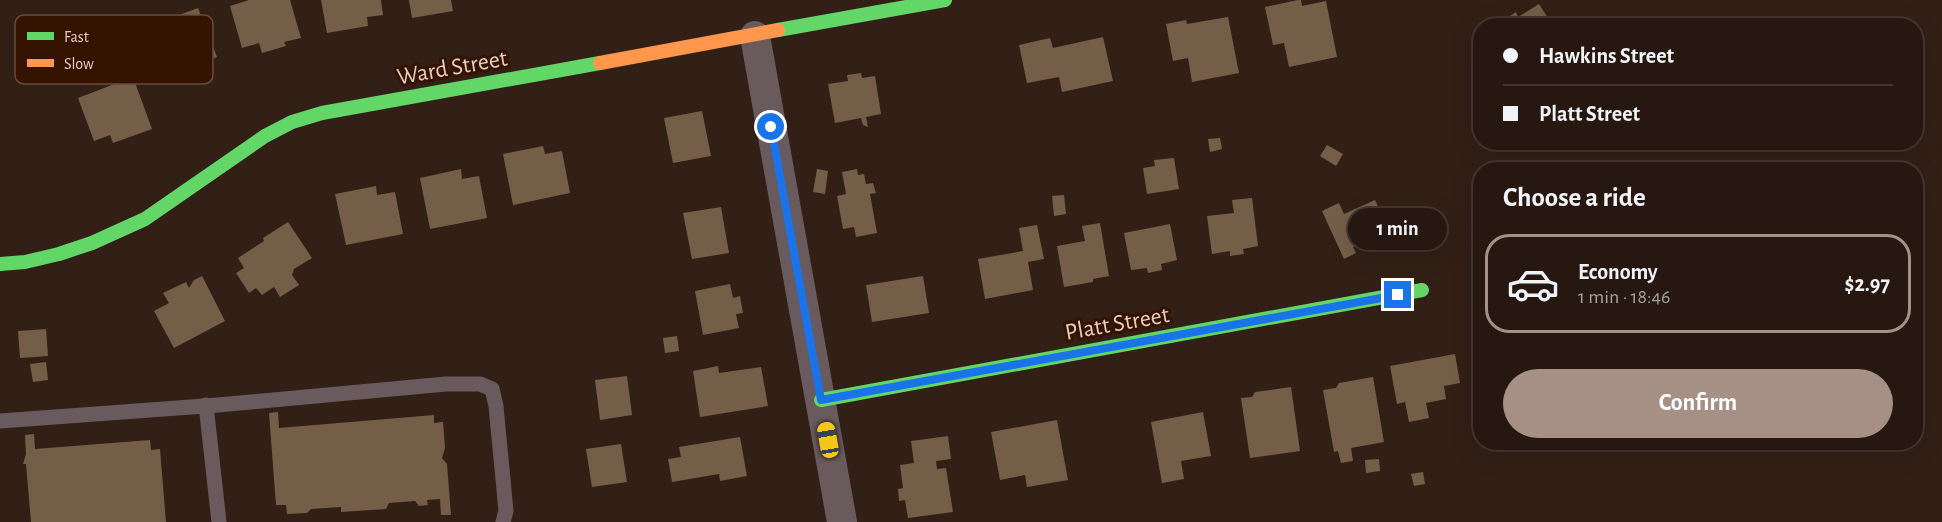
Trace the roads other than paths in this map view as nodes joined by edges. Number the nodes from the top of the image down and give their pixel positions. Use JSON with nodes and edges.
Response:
{"nodes":[{"id":1,"x":945,"y":0,"type":"edge"},
{"id":2,"x":755,"y":36,"type":"junction"},
{"id":3,"x":0,"y":264,"type":"edge"},
{"id":4,"x":1422,"y":290,"type":"dead end"},
{"id":5,"x":821,"y":400,"type":"junction"},
{"id":6,"x":206,"y":405,"type":"junction"},
{"id":7,"x":0,"y":421,"type":"edge"},
{"id":8,"x":219,"y":522,"type":"edge"},
{"id":9,"x":503,"y":522,"type":"edge"},
{"id":10,"x":842,"y":522,"type":"edge"}],
"edges":[{"from":1,"to":2,"type":"street","name":"Ward Street"},
{"from":2,"to":3,"type":"street","name":"Ward Street"},
{"from":2,"to":5,"type":"street"},
{"from":4,"to":5,"type":"street","name":"Platt Street"},
{"from":5,"to":10,"type":"street"},
{"from":6,"to":7,"type":"lane"},
{"from":6,"to":8,"type":"lane"},
{"from":6,"to":9,"type":"lane"}]}
